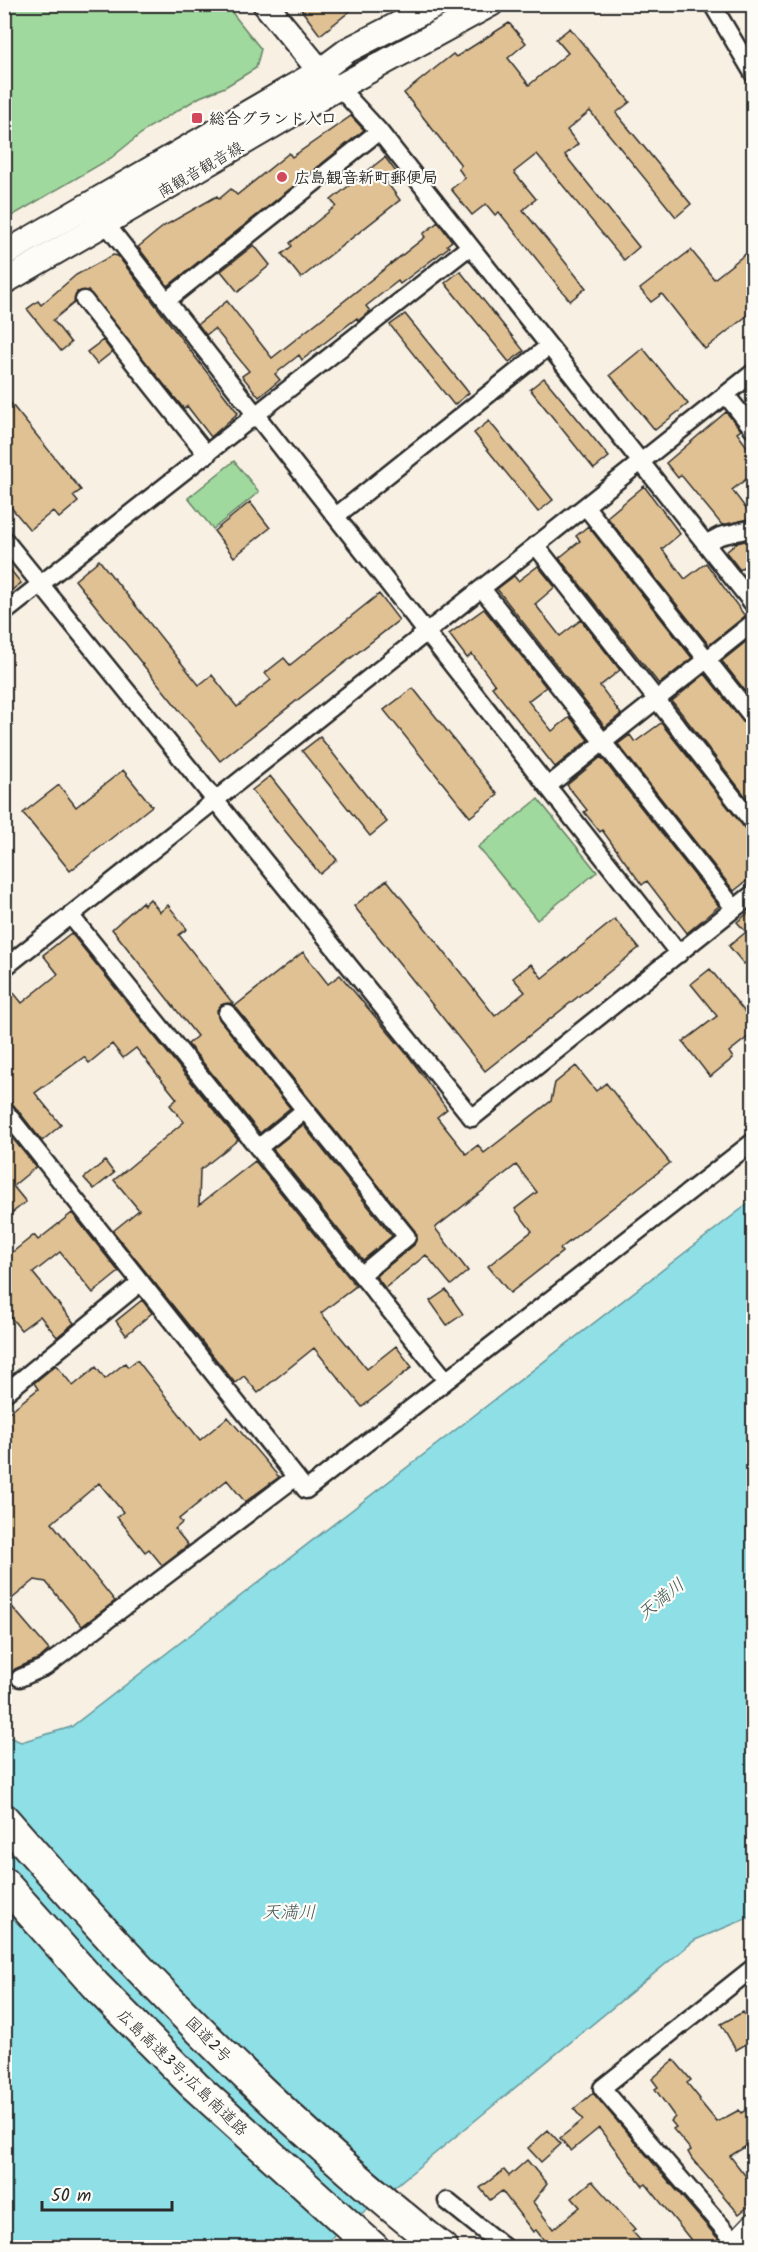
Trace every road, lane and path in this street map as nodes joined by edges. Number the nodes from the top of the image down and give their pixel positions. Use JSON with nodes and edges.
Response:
{"nodes":[{"id":1,"x":265,"y":4,"type":"edge"},
{"id":2,"x":438,"y":4,"type":"edge"},
{"id":3,"x":491,"y":4,"type":"edge"},
{"id":4,"x":712,"y":4,"type":"edge"},
{"id":5,"x":320,"y":71,"type":"junction"},
{"id":6,"x":753,"y":75,"type":"edge"},
{"id":7,"x":341,"y":86,"type":"junction"},
{"id":8,"x":380,"y":131,"type":"junction"},
{"id":9,"x":92,"y":205,"type":"junction"},
{"id":10,"x":105,"y":225,"type":"junction"},
{"id":11,"x":469,"y":247,"type":"junction"},
{"id":12,"x":4,"y":254,"type":"edge"},
{"id":13,"x":4,"y":282,"type":"edge"},
{"id":14,"x":84,"y":300,"type":"dead end"},
{"id":15,"x":166,"y":301,"type":"junction"},
{"id":16,"x":549,"y":346,"type":"junction"},
{"id":17,"x":753,"y":372,"type":"edge"},
{"id":18,"x":726,"y":395,"type":"junction"},
{"id":19,"x":257,"y":416,"type":"junction"},
{"id":20,"x":753,"y":430,"type":"edge"},
{"id":21,"x":207,"y":455,"type":"junction"},
{"id":22,"x":641,"y":462,"type":"junction"},
{"id":23,"x":586,"y":507,"type":"junction"},
{"id":24,"x":336,"y":516,"type":"junction"},
{"id":25,"x":753,"y":528,"type":"edge"},
{"id":26,"x":4,"y":539,"type":"edge"},
{"id":27,"x":705,"y":543,"type":"junction"},
{"id":28,"x":537,"y":547,"type":"junction"},
{"id":29,"x":40,"y":584,"type":"junction"},
{"id":30,"x":483,"y":590,"type":"junction"},
{"id":31,"x":753,"y":605,"type":"edge"},
{"id":32,"x":4,"y":613,"type":"edge"},
{"id":33,"x":753,"y":622,"type":"edge"},
{"id":34,"x":428,"y":632,"type":"junction"},
{"id":35,"x":707,"y":660,"type":"junction"},
{"id":36,"x":656,"y":700,"type":"junction"},
{"id":37,"x":753,"y":719,"type":"edge"},
{"id":38,"x":604,"y":741,"type":"junction"},
{"id":39,"x":548,"y":786,"type":"junction"},
{"id":40,"x":215,"y":799,"type":"junction"},
{"id":41,"x":753,"y":824,"type":"edge"},
{"id":42,"x":753,"y":893,"type":"edge"},
{"id":43,"x":734,"y":908,"type":"junction"},
{"id":44,"x":70,"y":915,"type":"junction"},
{"id":45,"x":679,"y":954,"type":"junction"},
{"id":46,"x":4,"y":968,"type":"edge"},
{"id":47,"x":227,"y":1013,"type":"dead end"},
{"id":48,"x":4,"y":1110,"type":"edge"},
{"id":49,"x":305,"y":1110,"type":"junction"},
{"id":50,"x":753,"y":1142,"type":"edge"},
{"id":51,"x":258,"y":1148,"type":"junction"},
{"id":52,"x":361,"y":1275,"type":"junction"},
{"id":53,"x":141,"y":1282,"type":"junction"},
{"id":54,"x":446,"y":1380,"type":"junction"},
{"id":55,"x":4,"y":1394,"type":"edge"},
{"id":56,"x":296,"y":1477,"type":"junction"},
{"id":57,"x":20,"y":1678,"type":"dead end"},
{"id":58,"x":4,"y":1819,"type":"edge"},
{"id":59,"x":4,"y":1883,"type":"edge"},
{"id":60,"x":753,"y":1967,"type":"edge"},
{"id":61,"x":447,"y":2201,"type":"dead end"},
{"id":62,"x":753,"y":2225,"type":"edge"},
{"id":63,"x":437,"y":2245,"type":"edge"},
{"id":64,"x":734,"y":2245,"type":"edge"},
{"id":65,"x":375,"y":2247,"type":"edge"},
{"id":66,"x":505,"y":2247,"type":"edge"}],
"edges":[{"from":1,"to":5,"type":"main road"},
{"from":2,"to":5,"type":"main road","name":"南観音観音線"},
{"from":3,"to":7,"type":"main road","name":"南観音観音線"},
{"from":4,"to":6,"type":"street"},
{"from":5,"to":7,"type":"street"},
{"from":5,"to":9,"type":"main road","name":"南観音観音線"},
{"from":7,"to":8,"type":"street"},
{"from":7,"to":10,"type":"main road","name":"南観音観音線"},
{"from":8,"to":11,"type":"street"},
{"from":8,"to":15,"type":"street"},
{"from":9,"to":10,"type":"street"},
{"from":9,"to":12,"type":"main road","name":"南観音観音線"},
{"from":10,"to":13,"type":"main road","name":"南観音観音線"},
{"from":10,"to":15,"type":"street"},
{"from":11,"to":16,"type":"street"},
{"from":11,"to":19,"type":"street"},
{"from":14,"to":21,"type":"street"},
{"from":15,"to":19,"type":"street"},
{"from":16,"to":22,"type":"street"},
{"from":16,"to":24,"type":"street"},
{"from":17,"to":18,"type":"street"},
{"from":18,"to":20,"type":"street"},
{"from":18,"to":22,"type":"street"},
{"from":19,"to":21,"type":"street"},
{"from":19,"to":24,"type":"street"},
{"from":21,"to":29,"type":"street"},
{"from":22,"to":23,"type":"street"},
{"from":22,"to":27,"type":"street"},
{"from":23,"to":28,"type":"street"},
{"from":23,"to":35,"type":"street"},
{"from":24,"to":34,"type":"street"},
{"from":25,"to":27,"type":"street"},
{"from":26,"to":29,"type":"street"},
{"from":27,"to":31,"type":"street"},
{"from":28,"to":30,"type":"street"},
{"from":28,"to":36,"type":"street"},
{"from":29,"to":32,"type":"street"},
{"from":29,"to":40,"type":"street"},
{"from":30,"to":34,"type":"street"},
{"from":30,"to":38,"type":"street"},
{"from":33,"to":35,"type":"street"},
{"from":34,"to":39,"type":"street"},
{"from":34,"to":40,"type":"street"},
{"from":35,"to":36,"type":"street"},
{"from":35,"to":37,"type":"street"},
{"from":36,"to":38,"type":"street"},
{"from":36,"to":41,"type":"street"},
{"from":38,"to":39,"type":"street"},
{"from":38,"to":43,"type":"street"},
{"from":39,"to":45,"type":"street"},
{"from":40,"to":44,"type":"street"},
{"from":40,"to":45,"type":"street"},
{"from":42,"to":43,"type":"street"},
{"from":43,"to":45,"type":"street"},
{"from":44,"to":46,"type":"street"},
{"from":44,"to":51,"type":"street"},
{"from":47,"to":49,"type":"street"},
{"from":48,"to":53,"type":"street"},
{"from":49,"to":51,"type":"street"},
{"from":49,"to":52,"type":"street"},
{"from":50,"to":54,"type":"street"},
{"from":51,"to":52,"type":"street"},
{"from":52,"to":54,"type":"street"},
{"from":53,"to":55,"type":"street"},
{"from":53,"to":56,"type":"street"},
{"from":54,"to":56,"type":"street"},
{"from":56,"to":57,"type":"street"},
{"from":58,"to":63,"type":"highway","name":"国道2号"},
{"from":59,"to":65,"type":"highway","name":"広島高速3号;広島南道路"},
{"from":60,"to":64,"type":"street"},
{"from":61,"to":66,"type":"street"},
{"from":62,"to":64,"type":"main road"}]}
